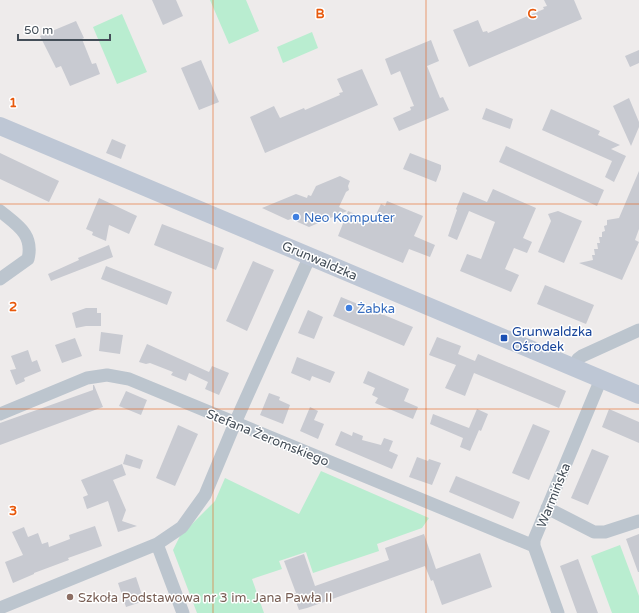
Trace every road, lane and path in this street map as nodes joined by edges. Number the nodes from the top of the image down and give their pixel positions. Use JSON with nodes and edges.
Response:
{"nodes":[{"id":1,"x":0,"y":126,"type":"edge"},
{"id":2,"x":0,"y":211,"type":"edge"},
{"id":3,"x":310,"y":256,"type":"junction"},
{"id":4,"x":0,"y":279,"type":"edge"},
{"id":5,"x":639,"y":330,"type":"edge"},
{"id":6,"x":574,"y":367,"type":"junction"},
{"id":7,"x":601,"y":379,"type":"junction"},
{"id":8,"x":639,"y":395,"type":"edge"},
{"id":9,"x":0,"y":414,"type":"edge"},
{"id":10,"x":235,"y":423,"type":"junction"},
{"id":11,"x":547,"y":508,"type":"junction"},
{"id":12,"x":639,"y":521,"type":"edge"},
{"id":13,"x":158,"y":544,"type":"junction"},
{"id":14,"x":534,"y":546,"type":"junction"},
{"id":15,"x":0,"y":608,"type":"edge"},
{"id":16,"x":183,"y":613,"type":"edge"},
{"id":17,"x":558,"y":613,"type":"edge"}],
"edges":[{"from":1,"to":3,"type":"street","name":"Grunwaldzka"},
{"from":2,"to":4,"type":"street"},
{"from":3,"to":6,"type":"street","name":"Grunwaldzka"},
{"from":3,"to":10,"type":"street"},
{"from":5,"to":6,"type":"street"},
{"from":6,"to":7,"type":"street","name":"Grunwaldzka"},
{"from":7,"to":8,"type":"street","name":"Grunwaldzka"},
{"from":7,"to":11,"type":"street","name":"Warmińska"},
{"from":9,"to":10,"type":"street","name":"Stefana Żeromskiego"},
{"from":10,"to":13,"type":"street"},
{"from":10,"to":14,"type":"street","name":"Stefana Żeromskiego"},
{"from":11,"to":12,"type":"street"},
{"from":11,"to":14,"type":"street","name":"Warmińska"},
{"from":13,"to":15,"type":"street"},
{"from":13,"to":16,"type":"street"},
{"from":14,"to":17,"type":"street"}]}
